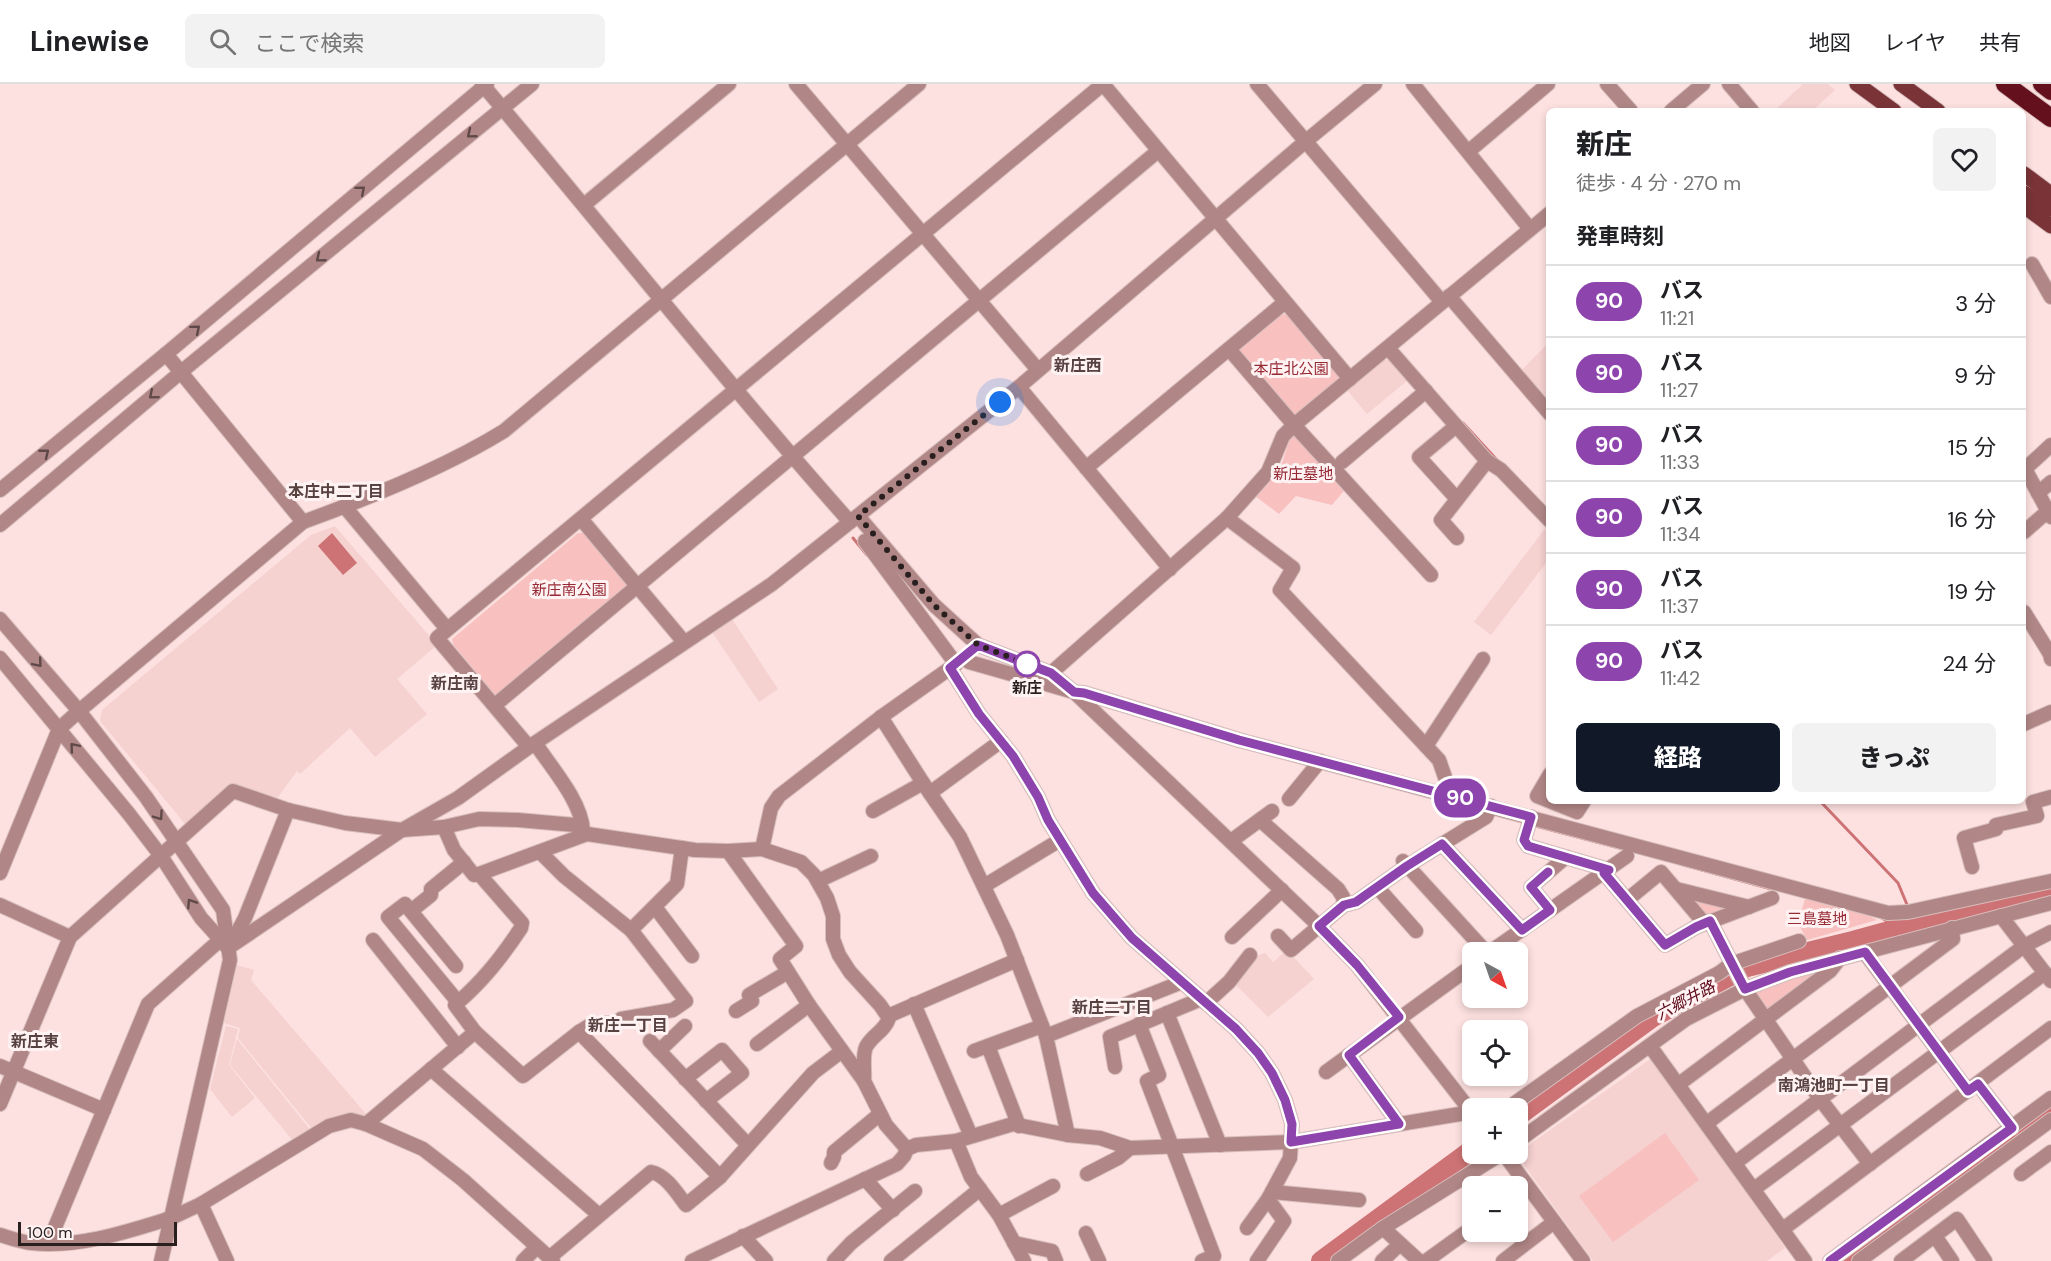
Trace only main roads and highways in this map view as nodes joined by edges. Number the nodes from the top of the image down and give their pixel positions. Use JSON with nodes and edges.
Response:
{"nodes":[{"id":1,"x":1857,"y":84,"type":"edge"},
{"id":2,"x":1901,"y":84,"type":"edge"},
{"id":3,"x":2042,"y":84,"type":"edge"},
{"id":4,"x":2008,"y":87,"type":"edge"},
{"id":5,"x":2051,"y":91,"type":"edge"},
{"id":6,"x":1890,"y":108,"type":"edge"},
{"id":7,"x":1934,"y":108,"type":"edge"},
{"id":8,"x":2051,"y":118,"type":"edge"},
{"id":9,"x":2026,"y":175,"type":"edge"},
{"id":10,"x":2026,"y":194,"type":"edge"},
{"id":11,"x":2051,"y":194,"type":"edge"},
{"id":12,"x":2026,"y":207,"type":"edge"},
{"id":13,"x":2051,"y":209,"type":"edge"},
{"id":14,"x":2051,"y":226,"type":"edge"}],
"edges":[{"from":1,"to":6,"type":"main road"},
{"from":2,"to":7,"type":"main road"},
{"from":3,"to":5,"type":"highway"},
{"from":4,"to":8,"type":"highway"},
{"from":9,"to":11,"type":"main road"},
{"from":10,"to":13,"type":"main road"},
{"from":12,"to":14,"type":"main road"}]}
